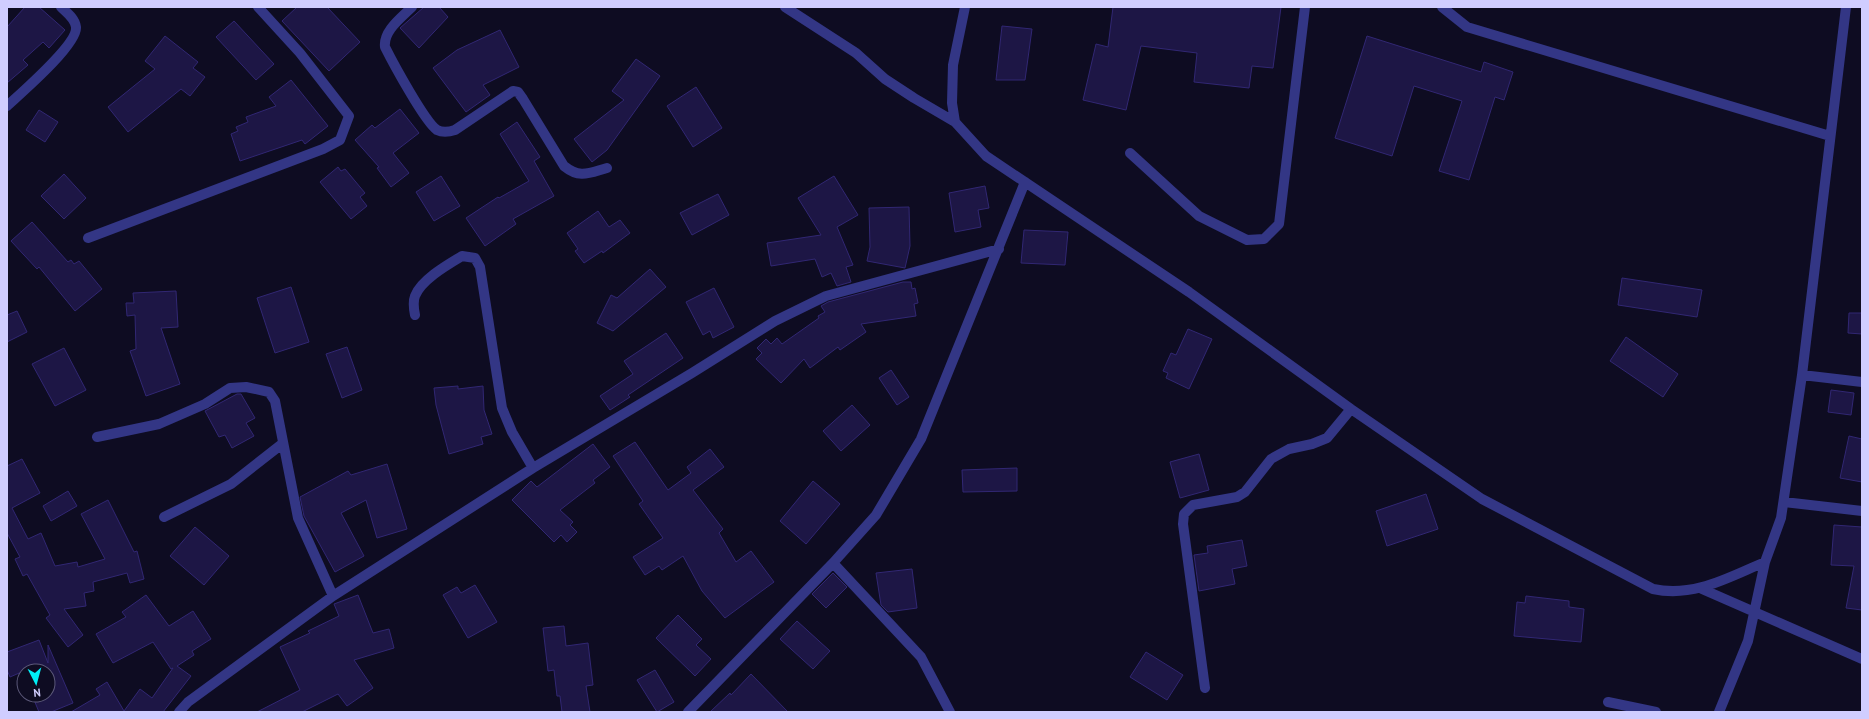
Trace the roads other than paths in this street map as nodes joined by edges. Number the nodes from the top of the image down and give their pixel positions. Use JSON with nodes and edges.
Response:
{"nodes":[{"id":1,"x":61,"y":7,"type":"edge"},
{"id":2,"x":258,"y":7,"type":"edge"},
{"id":3,"x":412,"y":7,"type":"edge"},
{"id":4,"x":785,"y":7,"type":"edge"},
{"id":5,"x":965,"y":7,"type":"edge"},
{"id":6,"x":1305,"y":7,"type":"edge"},
{"id":7,"x":1442,"y":7,"type":"edge"},
{"id":8,"x":1846,"y":7,"type":"edge"},
{"id":9,"x":7,"y":106,"type":"edge"},
{"id":10,"x":955,"y":122,"type":"junction"},
{"id":11,"x":1830,"y":136,"type":"junction"},
{"id":12,"x":1130,"y":153,"type":"dead end"},
{"id":13,"x":607,"y":168,"type":"dead end"},
{"id":14,"x":1025,"y":182,"type":"junction"},
{"id":15,"x":88,"y":238,"type":"dead end"},
{"id":16,"x":999,"y":249,"type":"junction"},
{"id":17,"x":415,"y":315,"type":"dead end"},
{"id":18,"x":1802,"y":375,"type":"junction"},
{"id":19,"x":1862,"y":382,"type":"edge"},
{"id":20,"x":1351,"y":409,"type":"junction"},
{"id":21,"x":97,"y":437,"type":"dead end"},
{"id":22,"x":282,"y":444,"type":"junction"},
{"id":23,"x":533,"y":468,"type":"junction"},
{"id":24,"x":1784,"y":502,"type":"junction"},
{"id":25,"x":1862,"y":511,"type":"edge"},
{"id":26,"x":164,"y":517,"type":"dead end"},
{"id":27,"x":1765,"y":562,"type":"junction"},
{"id":28,"x":833,"y":563,"type":"junction"},
{"id":29,"x":1702,"y":589,"type":"junction"},
{"id":30,"x":333,"y":596,"type":"junction"},
{"id":31,"x":1754,"y":610,"type":"junction"},
{"id":32,"x":1862,"y":659,"type":"edge"},
{"id":33,"x":1205,"y":688,"type":"dead end"},
{"id":34,"x":1608,"y":702,"type":"dead end"},
{"id":35,"x":179,"y":712,"type":"edge"},
{"id":36,"x":688,"y":712,"type":"edge"},
{"id":37,"x":950,"y":712,"type":"edge"},
{"id":38,"x":1656,"y":712,"type":"edge"},
{"id":39,"x":1719,"y":712,"type":"edge"}],
"edges":[{"from":1,"to":9,"type":"street"},
{"from":2,"to":15,"type":"street"},
{"from":3,"to":13,"type":"street"},
{"from":4,"to":10,"type":"street"},
{"from":5,"to":10,"type":"street"},
{"from":6,"to":12,"type":"street"},
{"from":7,"to":11,"type":"street"},
{"from":8,"to":11,"type":"street"},
{"from":10,"to":14,"type":"street"},
{"from":11,"to":18,"type":"street"},
{"from":14,"to":16,"type":"street"},
{"from":14,"to":20,"type":"street"},
{"from":16,"to":23,"type":"street"},
{"from":16,"to":28,"type":"street"},
{"from":17,"to":23,"type":"street"},
{"from":18,"to":19,"type":"street"},
{"from":18,"to":24,"type":"street"},
{"from":20,"to":29,"type":"street"},
{"from":20,"to":33,"type":"street"},
{"from":21,"to":22,"type":"street"},
{"from":22,"to":26,"type":"street"},
{"from":22,"to":30,"type":"street"},
{"from":23,"to":30,"type":"street"},
{"from":24,"to":25,"type":"street"},
{"from":24,"to":27,"type":"street"},
{"from":27,"to":29,"type":"street"},
{"from":27,"to":31,"type":"street"},
{"from":28,"to":36,"type":"street"},
{"from":28,"to":37,"type":"street"},
{"from":29,"to":31,"type":"street"},
{"from":30,"to":35,"type":"street"},
{"from":31,"to":32,"type":"street"},
{"from":31,"to":39,"type":"street"},
{"from":34,"to":38,"type":"street"}]}
